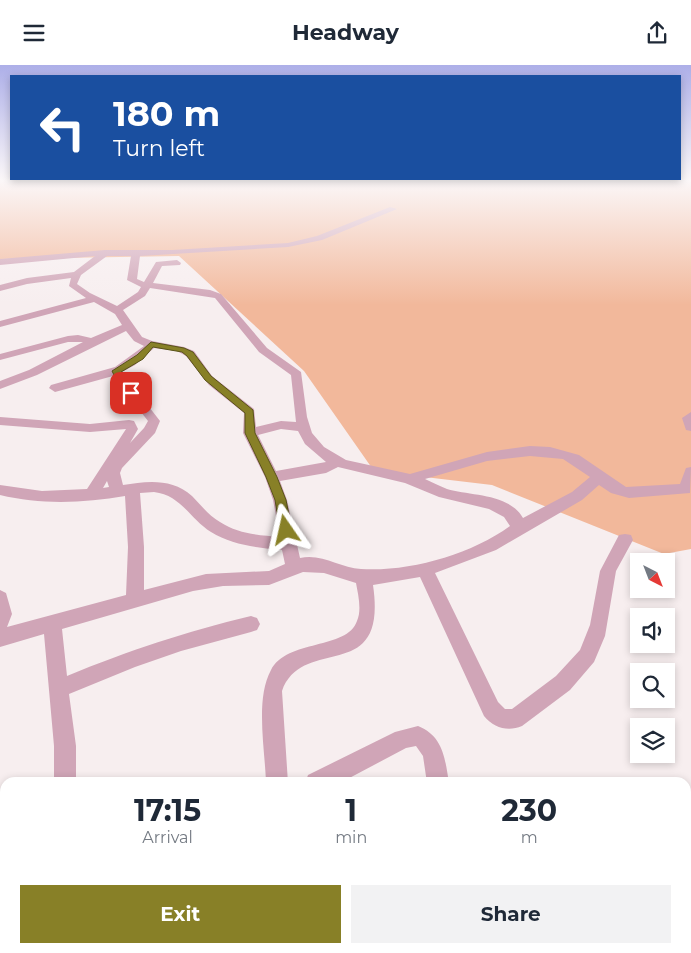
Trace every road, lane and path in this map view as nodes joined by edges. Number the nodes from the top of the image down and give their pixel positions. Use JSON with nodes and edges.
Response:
{"nodes":[{"id":1,"x":360,"y":221,"type":"edge"},
{"id":2,"x":200,"y":252,"type":"junction"},
{"id":3,"x":104,"y":253,"type":"junction"},
{"id":4,"x":136,"y":253,"type":"junction"},
{"id":5,"x":0,"y":262,"type":"edge"},
{"id":6,"x":77,"y":274,"type":"junction"},
{"id":7,"x":148,"y":286,"type":"junction"},
{"id":8,"x":0,"y":288,"type":"edge"},
{"id":9,"x":94,"y":299,"type":"junction"},
{"id":10,"x":117,"y":310,"type":"junction"},
{"id":11,"x":0,"y":324,"type":"edge"},
{"id":12,"x":128,"y":326,"type":"junction"},
{"id":13,"x":90,"y":341,"type":"junction"},
{"id":14,"x":151,"y":345,"type":"junction"},
{"id":15,"x":0,"y":357,"type":"edge"},
{"id":16,"x":116,"y":371,"type":"junction"},
{"id":17,"x":0,"y":385,"type":"edge"},
{"id":18,"x":55,"y":388,"type":"dead end"},
{"id":19,"x":691,"y":417,"type":"edge"},
{"id":20,"x":0,"y":421,"type":"edge"},
{"id":21,"x":303,"y":427,"type":"junction"},
{"id":22,"x":691,"y":427,"type":"edge"},
{"id":23,"x":250,"y":433,"type":"junction"},
{"id":24,"x":336,"y":462,"type":"junction"},
{"id":25,"x":691,"y":472,"type":"edge"},
{"id":26,"x":272,"y":477,"type":"junction"},
{"id":27,"x":599,"y":477,"type":"junction"},
{"id":28,"x":410,"y":479,"type":"junction"},
{"id":29,"x":0,"y":490,"type":"edge"},
{"id":30,"x":125,"y":490,"type":"junction"},
{"id":31,"x":92,"y":493,"type":"junction"},
{"id":32,"x":518,"y":528,"type":"junction"},
{"id":33,"x":624,"y":541,"type":"dead end"},
{"id":34,"x":289,"y":544,"type":"junction"},
{"id":35,"x":294,"y":567,"type":"junction"},
{"id":36,"x":424,"y":569,"type":"junction"},
{"id":37,"x":364,"y":576,"type":"junction"},
{"id":38,"x":0,"y":598,"type":"edge"},
{"id":39,"x":135,"y":599,"type":"junction"},
{"id":40,"x":0,"y":623,"type":"edge"},
{"id":41,"x":52,"y":623,"type":"junction"},
{"id":42,"x":251,"y":624,"type":"dead end"},
{"id":43,"x":0,"y":638,"type":"edge"},
{"id":44,"x":59,"y":689,"type":"junction"},
{"id":45,"x":66,"y":777,"type":"edge"},
{"id":46,"x":277,"y":777,"type":"edge"},
{"id":47,"x":328,"y":777,"type":"edge"},
{"id":48,"x":437,"y":777,"type":"edge"}],
"edges":[{"from":1,"to":2,"type":"street"},
{"from":2,"to":4,"type":"street"},
{"from":2,"to":7,"type":"street"},
{"from":3,"to":4,"type":"street"},
{"from":3,"to":5,"type":"street"},
{"from":3,"to":6,"type":"street"},
{"from":4,"to":7,"type":"street"},
{"from":6,"to":8,"type":"street"},
{"from":6,"to":9,"type":"street"},
{"from":7,"to":10,"type":"street"},
{"from":7,"to":21,"type":"street"},
{"from":9,"to":10,"type":"street"},
{"from":9,"to":11,"type":"street"},
{"from":10,"to":12,"type":"street"},
{"from":12,"to":13,"type":"street"},
{"from":12,"to":14,"type":"street"},
{"from":13,"to":15,"type":"street"},
{"from":13,"to":17,"type":"street"},
{"from":14,"to":16,"type":"street"},
{"from":14,"to":23,"type":"street"},
{"from":16,"to":18,"type":"street"},
{"from":16,"to":30,"type":"street"},
{"from":19,"to":22,"type":"street"},
{"from":20,"to":31,"type":"street"},
{"from":21,"to":23,"type":"street"},
{"from":21,"to":24,"type":"street"},
{"from":23,"to":26,"type":"street"},
{"from":24,"to":26,"type":"street"},
{"from":24,"to":28,"type":"street"},
{"from":25,"to":27,"type":"street"},
{"from":26,"to":34,"type":"street"},
{"from":27,"to":28,"type":"street"},
{"from":27,"to":32,"type":"street"},
{"from":28,"to":32,"type":"street"},
{"from":29,"to":31,"type":"street"},
{"from":30,"to":31,"type":"street"},
{"from":30,"to":34,"type":"street"},
{"from":30,"to":39,"type":"street"},
{"from":32,"to":36,"type":"street"},
{"from":33,"to":36,"type":"street"},
{"from":34,"to":35,"type":"street"},
{"from":35,"to":37,"type":"street"},
{"from":35,"to":39,"type":"street"},
{"from":36,"to":37,"type":"street"},
{"from":37,"to":46,"type":"street"},
{"from":38,"to":40,"type":"street"},
{"from":39,"to":41,"type":"street"},
{"from":41,"to":43,"type":"street"},
{"from":41,"to":44,"type":"street"},
{"from":42,"to":44,"type":"street"},
{"from":44,"to":45,"type":"street"},
{"from":47,"to":48,"type":"street"}]}
